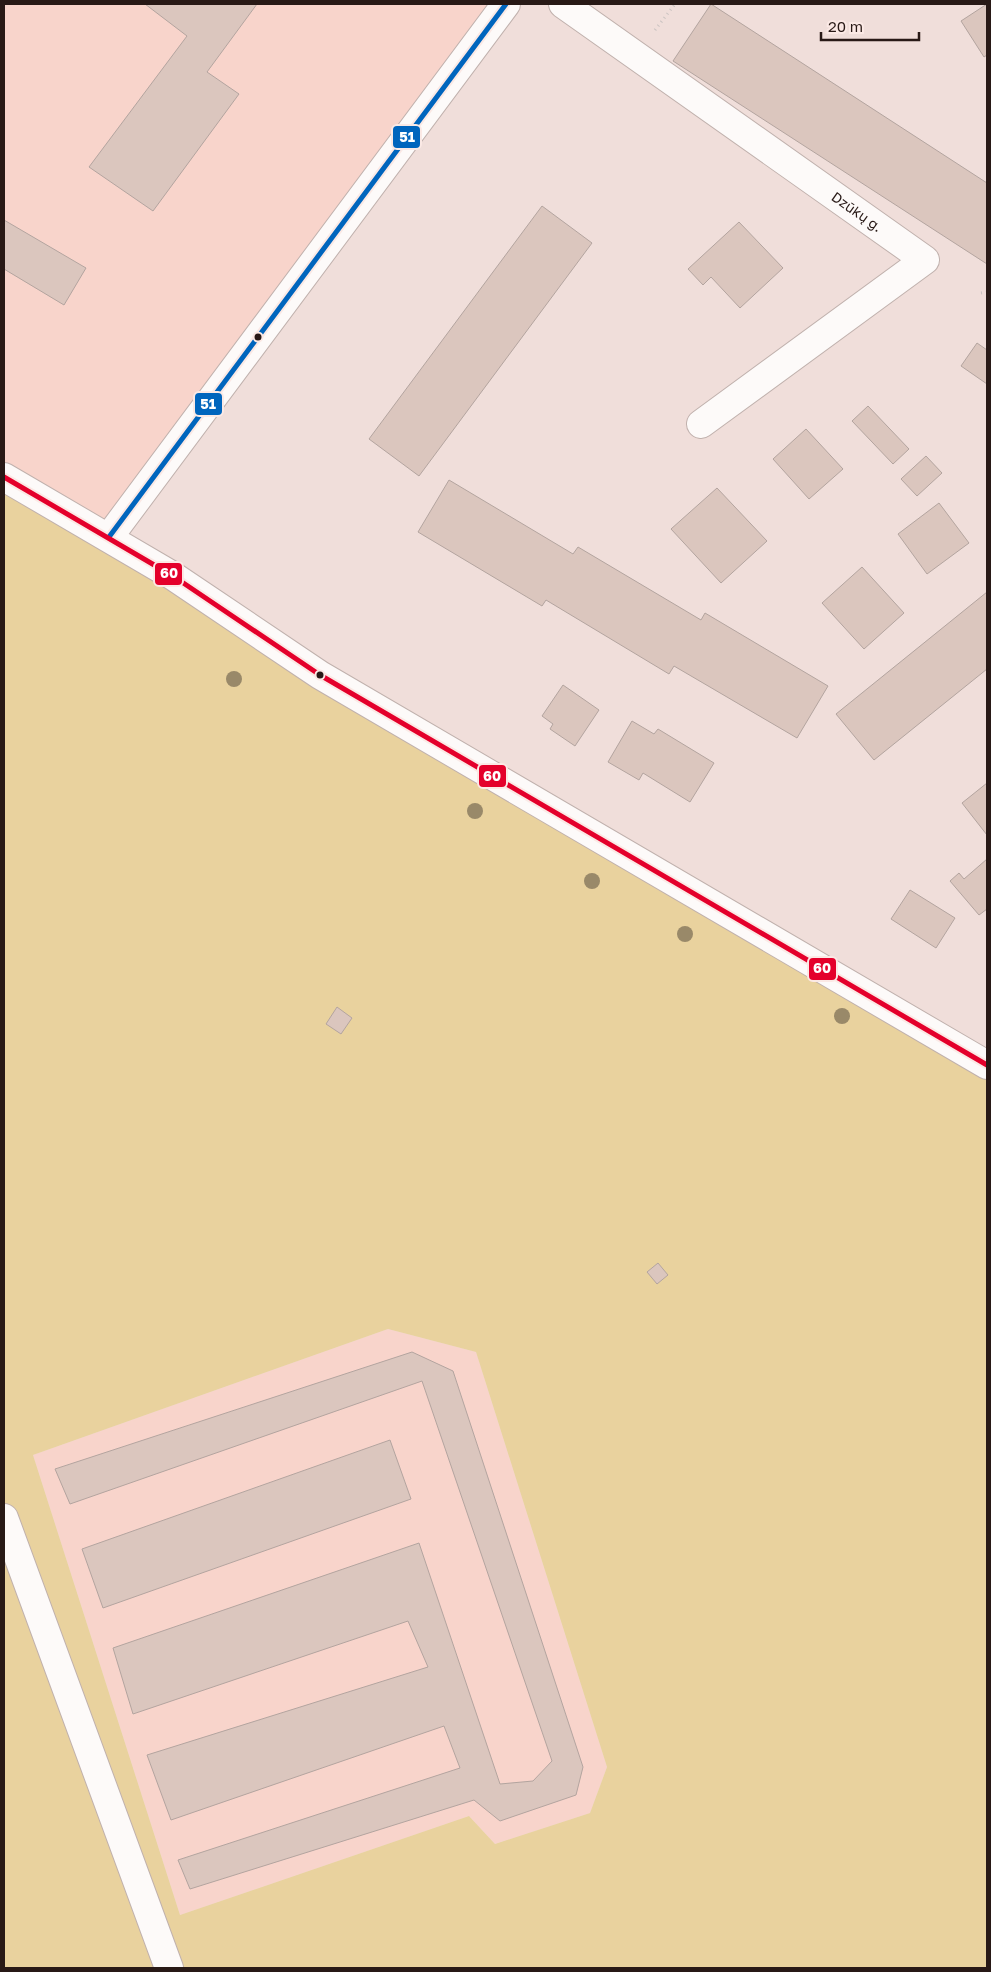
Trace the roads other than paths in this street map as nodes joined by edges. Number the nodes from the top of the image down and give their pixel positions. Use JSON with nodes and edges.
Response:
{"nodes":[{"id":1,"x":506,"y":4,"type":"edge"},
{"id":2,"x":563,"y":4,"type":"edge"},
{"id":3,"x":701,"y":424,"type":"dead end"},
{"id":4,"x":4,"y":477,"type":"edge"},
{"id":5,"x":109,"y":537,"type":"junction"},
{"id":6,"x":987,"y":1065,"type":"edge"},
{"id":7,"x":4,"y":1518,"type":"edge"},
{"id":8,"x":169,"y":1968,"type":"edge"}],
"edges":[{"from":1,"to":5,"type":"main road"},
{"from":2,"to":3,"type":"main road","name":"Dzūkų g."},
{"from":4,"to":5,"type":"main road"},
{"from":5,"to":6,"type":"main road"},
{"from":7,"to":8,"type":"main road"}]}
